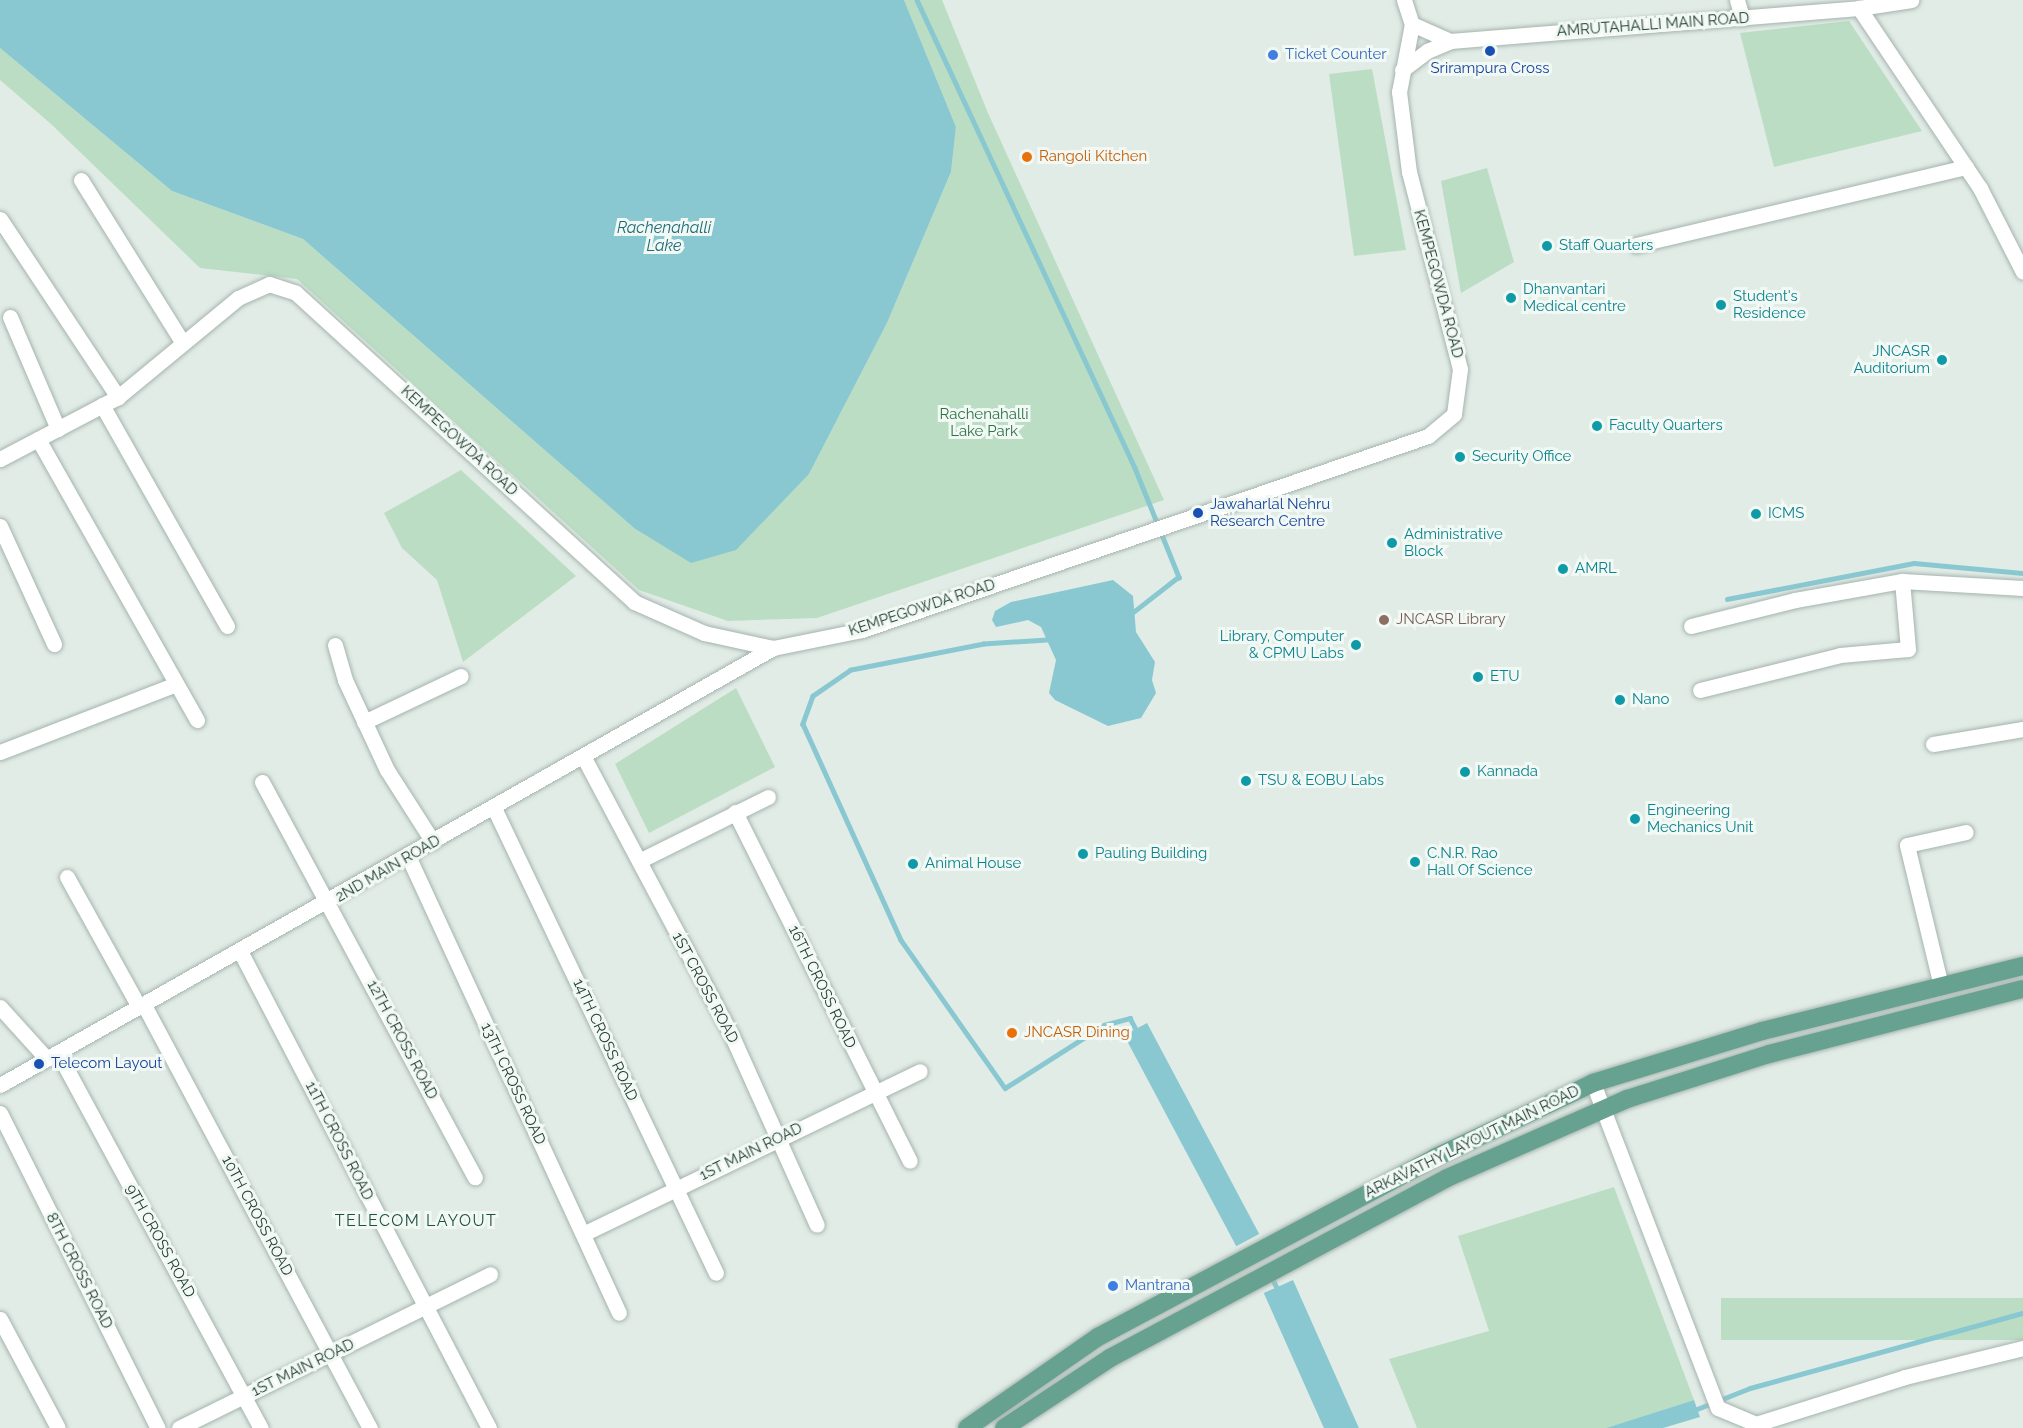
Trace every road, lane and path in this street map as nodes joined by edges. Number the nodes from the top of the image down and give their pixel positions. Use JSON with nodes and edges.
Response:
{"nodes":[{"id":1,"x":1404,"y":0,"type":"edge"},
{"id":2,"x":1737,"y":0,"type":"edge"},
{"id":3,"x":1911,"y":0,"type":"edge"},
{"id":4,"x":1858,"y":8,"type":"junction"},
{"id":5,"x":1742,"y":18,"type":"junction"},
{"id":6,"x":1412,"y":24,"type":"junction"},
{"id":7,"x":1450,"y":41,"type":"junction"},
{"id":8,"x":1402,"y":70,"type":"junction"},
{"id":9,"x":1966,"y":167,"type":"junction"},
{"id":10,"x":81,"y":180,"type":"dead end"},
{"id":11,"x":0,"y":219,"type":"edge"},
{"id":12,"x":1636,"y":245,"type":"dead end"},
{"id":13,"x":2023,"y":272,"type":"edge"},
{"id":14,"x":10,"y":317,"type":"dead end"},
{"id":15,"x":183,"y":343,"type":"junction"},
{"id":16,"x":118,"y":397,"type":"junction"},
{"id":17,"x":102,"y":405,"type":"junction"},
{"id":18,"x":58,"y":429,"type":"junction"},
{"id":19,"x":38,"y":439,"type":"junction"},
{"id":20,"x":0,"y":459,"type":"edge"},
{"id":21,"x":0,"y":526,"type":"edge"},
{"id":22,"x":1902,"y":581,"type":"junction"},
{"id":23,"x":2023,"y":588,"type":"edge"},
{"id":24,"x":227,"y":626,"type":"dead end"},
{"id":25,"x":1691,"y":627,"type":"dead end"},
{"id":26,"x":54,"y":644,"type":"dead end"},
{"id":27,"x":335,"y":645,"type":"dead end"},
{"id":28,"x":773,"y":648,"type":"junction"},
{"id":29,"x":461,"y":676,"type":"dead end"},
{"id":30,"x":176,"y":684,"type":"junction"},
{"id":31,"x":1700,"y":690,"type":"dead end"},
{"id":32,"x":197,"y":720,"type":"dead end"},
{"id":33,"x":364,"y":722,"type":"junction"},
{"id":34,"x":2023,"y":729,"type":"edge"},
{"id":35,"x":1933,"y":744,"type":"dead end"},
{"id":36,"x":0,"y":752,"type":"edge"},
{"id":37,"x":583,"y":756,"type":"junction"},
{"id":38,"x":262,"y":782,"type":"dead end"},
{"id":39,"x":768,"y":797,"type":"dead end"},
{"id":40,"x":494,"y":807,"type":"junction"},
{"id":41,"x":735,"y":812,"type":"junction"},
{"id":42,"x":1966,"y":832,"type":"dead end"},
{"id":43,"x":433,"y":842,"type":"junction"},
{"id":44,"x":408,"y":856,"type":"junction"},
{"id":45,"x":639,"y":861,"type":"junction"},
{"id":46,"x":67,"y":877,"type":"dead end"},
{"id":47,"x":329,"y":903,"type":"junction"},
{"id":48,"x":240,"y":951,"type":"junction"},
{"id":49,"x":2023,"y":966,"type":"edge"},
{"id":50,"x":1941,"y":986,"type":"junction"},
{"id":51,"x":2023,"y":989,"type":"edge"},
{"id":52,"x":142,"y":1006,"type":"junction"},
{"id":53,"x":0,"y":1007,"type":"edge"},
{"id":54,"x":52,"y":1056,"type":"junction"},
{"id":55,"x":920,"y":1071,"type":"dead end"},
{"id":56,"x":1593,"y":1083,"type":"junction"},
{"id":57,"x":0,"y":1085,"type":"edge"},
{"id":58,"x":874,"y":1093,"type":"junction"},
{"id":59,"x":1605,"y":1110,"type":"junction"},
{"id":60,"x":0,"y":1113,"type":"edge"},
{"id":61,"x":779,"y":1139,"type":"junction"},
{"id":62,"x":910,"y":1161,"type":"dead end"},
{"id":63,"x":475,"y":1178,"type":"dead end"},
{"id":64,"x":675,"y":1189,"type":"junction"},
{"id":65,"x":818,"y":1225,"type":"dead end"},
{"id":66,"x":583,"y":1234,"type":"junction"},
{"id":67,"x":716,"y":1273,"type":"dead end"},
{"id":68,"x":490,"y":1274,"type":"dead end"},
{"id":69,"x":427,"y":1309,"type":"junction"},
{"id":70,"x":619,"y":1312,"type":"dead end"},
{"id":71,"x":0,"y":1319,"type":"edge"},
{"id":72,"x":2023,"y":1347,"type":"edge"},
{"id":73,"x":331,"y":1355,"type":"junction"},
{"id":74,"x":245,"y":1396,"type":"junction"},
{"id":75,"x":1756,"y":1426,"type":"edge"},
{"id":76,"x":58,"y":1428,"type":"edge"},
{"id":77,"x":158,"y":1428,"type":"edge"},
{"id":78,"x":179,"y":1428,"type":"edge"},
{"id":79,"x":261,"y":1428,"type":"edge"},
{"id":80,"x":370,"y":1428,"type":"edge"},
{"id":81,"x":489,"y":1428,"type":"edge"},
{"id":82,"x":967,"y":1428,"type":"edge"},
{"id":83,"x":1004,"y":1428,"type":"edge"}],
"edges":[{"from":1,"to":6,"type":"street"},
{"from":2,"to":5,"type":"street"},
{"from":3,"to":4,"type":"street","name":"AMRUTAHALLI MAIN ROAD"},
{"from":4,"to":5,"type":"street","name":"AMRUTAHALLI MAIN ROAD"},
{"from":4,"to":9,"type":"street"},
{"from":5,"to":7,"type":"street","name":"AMRUTAHALLI MAIN ROAD"},
{"from":6,"to":7,"type":"street"},
{"from":6,"to":8,"type":"street","name":"KEMPEGOWDA ROAD"},
{"from":7,"to":8,"type":"street","name":"AMRUTAHALLI MAIN ROAD"},
{"from":8,"to":28,"type":"street","name":"KEMPEGOWDA ROAD"},
{"from":9,"to":12,"type":"street"},
{"from":9,"to":13,"type":"street"},
{"from":10,"to":15,"type":"street"},
{"from":11,"to":16,"type":"street"},
{"from":14,"to":18,"type":"street"},
{"from":15,"to":16,"type":"street","name":"KEMPEGOWDA ROAD"},
{"from":15,"to":28,"type":"street","name":"KEMPEGOWDA ROAD"},
{"from":16,"to":17,"type":"street","name":"KEMPEGOWDA ROAD"},
{"from":17,"to":18,"type":"street","name":"KEMPEGOWDA ROAD"},
{"from":17,"to":24,"type":"street"},
{"from":18,"to":19,"type":"street","name":"KEMPEGOWDA ROAD"},
{"from":19,"to":20,"type":"street","name":"KEMPEGOWDA ROAD"},
{"from":19,"to":30,"type":"street"},
{"from":21,"to":26,"type":"street"},
{"from":22,"to":23,"type":"street"},
{"from":22,"to":25,"type":"street"},
{"from":22,"to":31,"type":"street"},
{"from":27,"to":33,"type":"street"},
{"from":28,"to":37,"type":"street","name":"2ND MAIN ROAD"},
{"from":29,"to":33,"type":"street"},
{"from":30,"to":32,"type":"street"},
{"from":30,"to":36,"type":"street"},
{"from":33,"to":43,"type":"street"},
{"from":34,"to":35,"type":"street"},
{"from":37,"to":40,"type":"street","name":"2ND MAIN ROAD"},
{"from":37,"to":45,"type":"street","name":"1ST CROSS ROAD"},
{"from":38,"to":47,"type":"street","name":"12TH CROSS ROAD"},
{"from":39,"to":41,"type":"street"},
{"from":40,"to":43,"type":"street","name":"2ND MAIN ROAD"},
{"from":40,"to":64,"type":"street","name":"14TH CROSS ROAD"},
{"from":41,"to":45,"type":"street"},
{"from":41,"to":58,"type":"street","name":"16TH CROSS ROAD"},
{"from":42,"to":50,"type":"street"},
{"from":43,"to":44,"type":"street","name":"2ND MAIN ROAD"},
{"from":44,"to":47,"type":"street","name":"2ND MAIN ROAD"},
{"from":44,"to":66,"type":"street","name":"13TH CROSS ROAD"},
{"from":45,"to":61,"type":"street","name":"1ST CROSS ROAD"},
{"from":46,"to":52,"type":"street","name":"10TH CROSS ROAD"},
{"from":47,"to":48,"type":"street","name":"2ND MAIN ROAD"},
{"from":47,"to":63,"type":"street","name":"12TH CROSS ROAD"},
{"from":48,"to":52,"type":"street","name":"2ND MAIN ROAD"},
{"from":48,"to":69,"type":"street","name":"11TH CROSS ROAD"},
{"from":49,"to":50,"type":"main road","name":"ARKAVATHY LAYOUT MAIN ROAD"},
{"from":50,"to":56,"type":"main road","name":"ARKAVATHY LAYOUT MAIN ROAD"},
{"from":51,"to":59,"type":"main road","name":"ARKAVATHY LAYOUT MAIN ROAD"},
{"from":52,"to":54,"type":"street","name":"2ND MAIN ROAD"},
{"from":52,"to":73,"type":"street","name":"10TH CROSS ROAD"},
{"from":53,"to":54,"type":"street","name":"9TH CROSS ROAD"},
{"from":54,"to":57,"type":"street","name":"2ND MAIN ROAD"},
{"from":54,"to":74,"type":"street","name":"9TH CROSS ROAD"},
{"from":55,"to":58,"type":"street","name":"1ST MAIN ROAD"},
{"from":56,"to":59,"type":"street"},
{"from":56,"to":82,"type":"main road","name":"ARKAVATHY LAYOUT MAIN ROAD"},
{"from":58,"to":61,"type":"street","name":"1ST MAIN ROAD"},
{"from":58,"to":62,"type":"street","name":"16TH CROSS ROAD"},
{"from":59,"to":75,"type":"street"},
{"from":59,"to":83,"type":"main road","name":"ARKAVATHY LAYOUT MAIN ROAD"},
{"from":60,"to":77,"type":"street","name":"8TH CROSS ROAD"},
{"from":61,"to":64,"type":"street","name":"1ST MAIN ROAD"},
{"from":61,"to":65,"type":"street","name":"1ST CROSS ROAD"},
{"from":64,"to":66,"type":"street","name":"1ST MAIN ROAD"},
{"from":64,"to":67,"type":"street","name":"14TH CROSS ROAD"},
{"from":66,"to":70,"type":"street","name":"13TH CROSS ROAD"},
{"from":68,"to":69,"type":"street","name":"1ST MAIN ROAD"},
{"from":69,"to":73,"type":"street","name":"1ST MAIN ROAD"},
{"from":69,"to":81,"type":"street","name":"11TH CROSS ROAD"},
{"from":71,"to":76,"type":"street"},
{"from":72,"to":75,"type":"street"},
{"from":73,"to":74,"type":"street","name":"1ST MAIN ROAD"},
{"from":73,"to":80,"type":"street","name":"10TH CROSS ROAD"},
{"from":74,"to":78,"type":"street","name":"1ST MAIN ROAD"},
{"from":74,"to":79,"type":"street","name":"9TH CROSS ROAD"}]}
